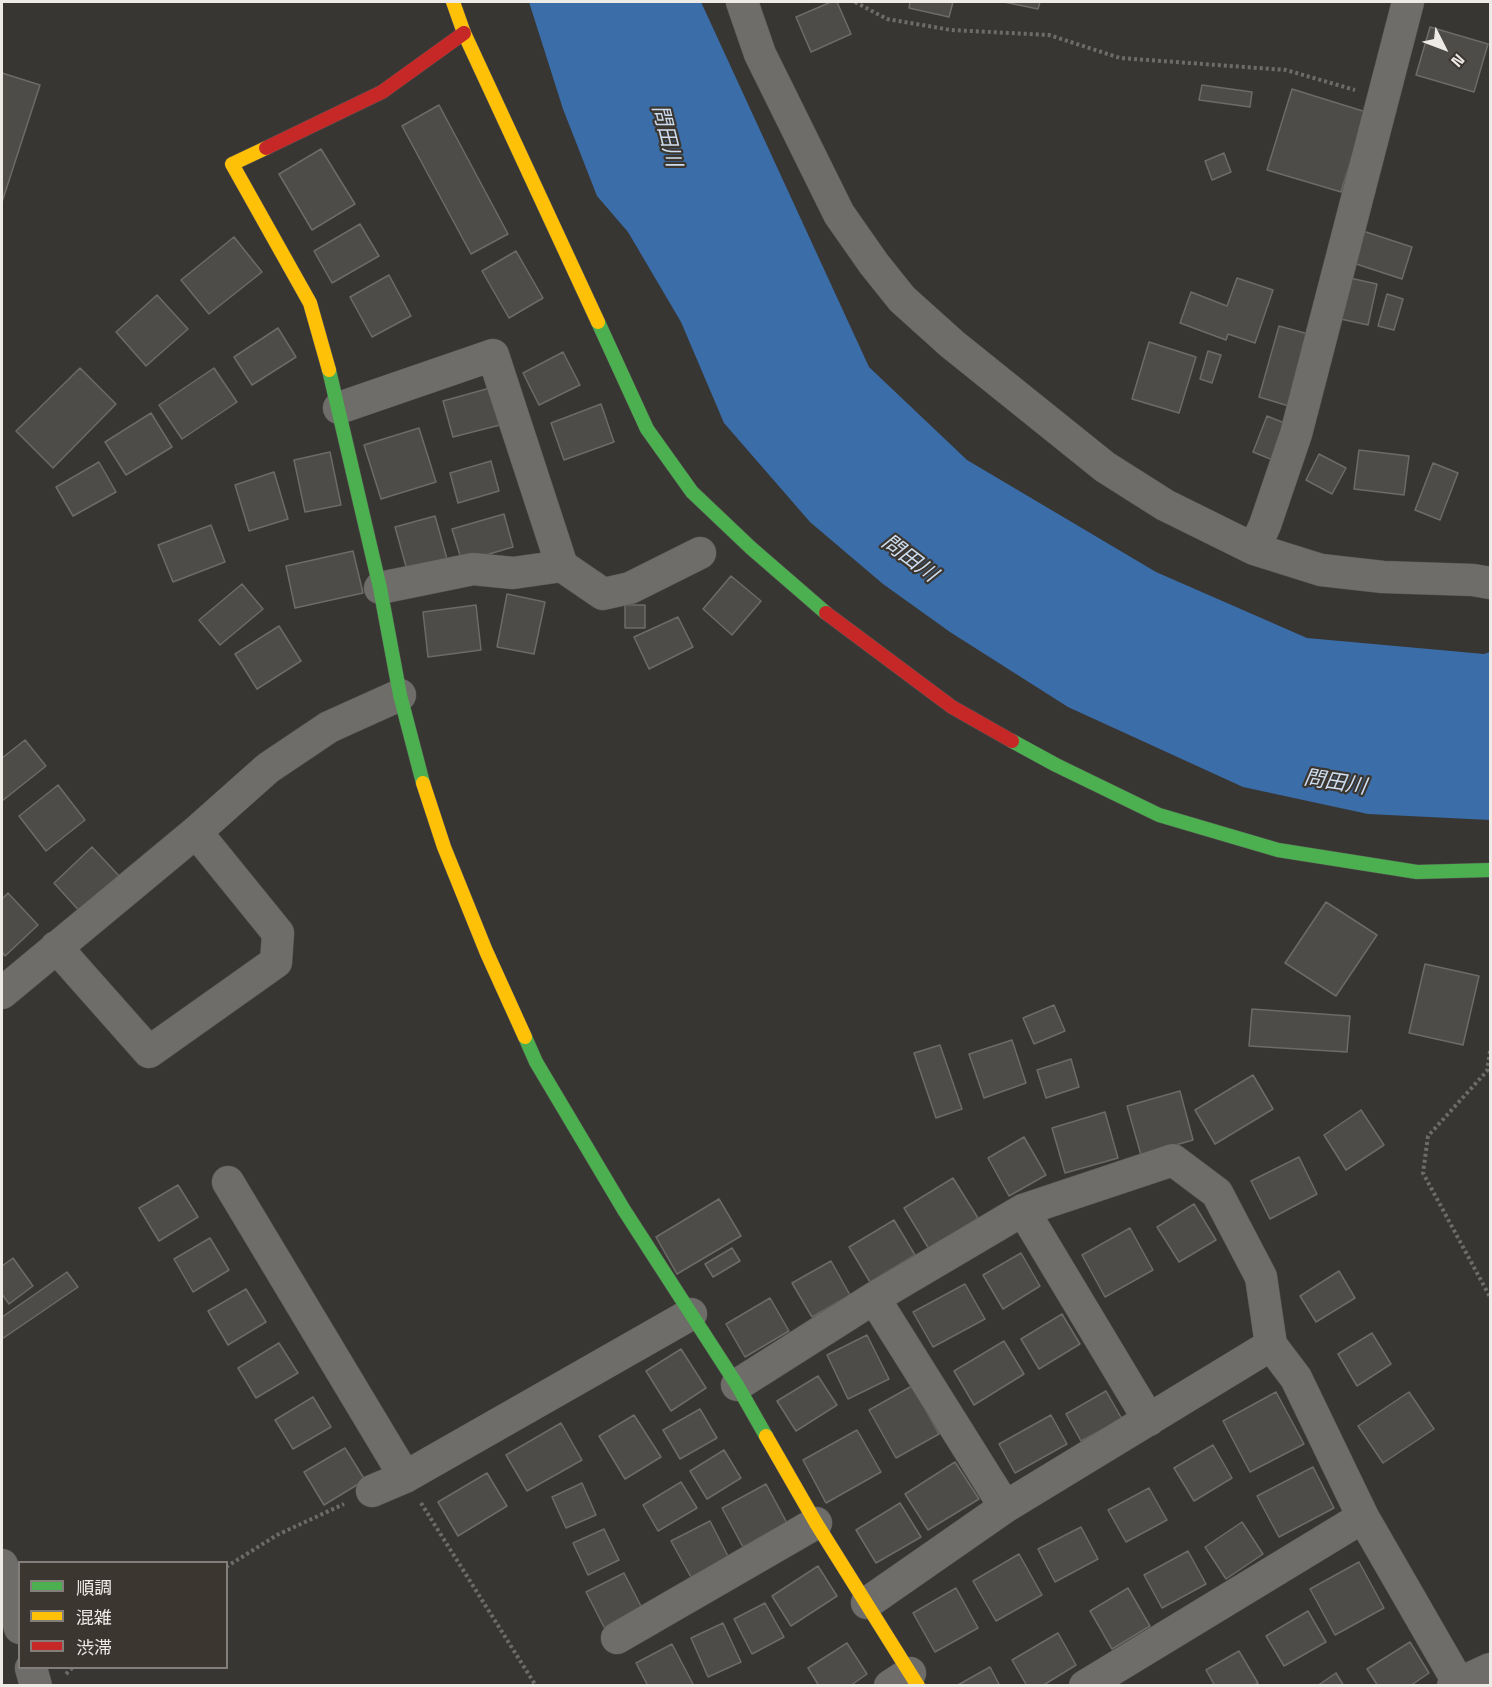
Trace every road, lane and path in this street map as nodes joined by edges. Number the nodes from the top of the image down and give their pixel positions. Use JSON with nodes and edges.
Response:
{"nodes":[{"id":1,"x":453,"y":2,"type":"edge"},
{"id":2,"x":742,"y":2,"type":"edge"},
{"id":3,"x":855,"y":2,"type":"edge"},
{"id":4,"x":1408,"y":2,"type":"edge"},
{"id":5,"x":464,"y":33,"type":"junction"},
{"id":6,"x":1384,"y":99,"type":"junction"},
{"id":7,"x":339,"y":408,"type":"junction"},
{"id":8,"x":1254,"y":549,"type":"junction"},
{"id":9,"x":700,"y":553,"type":"dead end"},
{"id":10,"x":562,"y":566,"type":"junction"},
{"id":11,"x":1491,"y":583,"type":"edge"},
{"id":12,"x":380,"y":588,"type":"junction"},
{"id":13,"x":400,"y":695,"type":"junction"},
{"id":14,"x":196,"y":832,"type":"junction"},
{"id":15,"x":1491,"y":870,"type":"edge"},
{"id":16,"x":56,"y":947,"type":"junction"},
{"id":17,"x":2,"y":993,"type":"edge"},
{"id":18,"x":1491,"y":1051,"type":"edge"},
{"id":19,"x":228,"y":1182,"type":"dead end"},
{"id":20,"x":1023,"y":1210,"type":"junction"},
{"id":21,"x":1491,"y":1297,"type":"edge"},
{"id":22,"x":874,"y":1298,"type":"junction"},
{"id":23,"x":691,"y":1314,"type":"junction"},
{"id":24,"x":1271,"y":1344,"type":"junction"},
{"id":25,"x":737,"y":1385,"type":"junction"},
{"id":26,"x":1149,"y":1420,"type":"junction"},
{"id":27,"x":405,"y":1477,"type":"junction"},
{"id":28,"x":372,"y":1491,"type":"joint"},
{"id":29,"x":1005,"y":1507,"type":"junction"},
{"id":30,"x":1363,"y":1517,"type":"junction"},
{"id":31,"x":816,"y":1523,"type":"junction"},
{"id":32,"x":2,"y":1565,"type":"edge"},
{"id":33,"x":228,"y":1567,"type":"edge"},
{"id":34,"x":867,"y":1603,"type":"junction"},
{"id":35,"x":18,"y":1621,"type":"edge"},
{"id":36,"x":617,"y":1638,"type":"dead end"},
{"id":37,"x":31,"y":1669,"type":"edge"},
{"id":38,"x":1491,"y":1670,"type":"edge"},
{"id":39,"x":906,"y":1681,"type":"edge"},
{"id":40,"x":1456,"y":1684,"type":"edge"},
{"id":41,"x":36,"y":1686,"type":"edge"},
{"id":42,"x":536,"y":1686,"type":"edge"},
{"id":43,"x":1085,"y":1686,"type":"edge"}],
"edges":[{"from":1,"to":5,"type":"street"},
{"from":2,"to":8,"type":"street"},
{"from":3,"to":6,"type":"path"},
{"from":4,"to":6,"type":"street"},
{"from":5,"to":7,"type":"street"},
{"from":5,"to":15,"type":"street"},
{"from":6,"to":8,"type":"street"},
{"from":7,"to":10,"type":"street"},
{"from":7,"to":12,"type":"street"},
{"from":8,"to":11,"type":"street"},
{"from":9,"to":10,"type":"street"},
{"from":10,"to":12,"type":"street"},
{"from":12,"to":13,"type":"street"},
{"from":13,"to":14,"type":"street"},
{"from":13,"to":23,"type":"street"},
{"from":14,"to":16,"type":"street"},
{"from":14,"to":16,"type":"street"},
{"from":16,"to":17,"type":"street"},
{"from":18,"to":21,"type":"path"},
{"from":19,"to":27,"type":"street"},
{"from":20,"to":22,"type":"street"},
{"from":20,"to":24,"type":"street"},
{"from":20,"to":26,"type":"street"},
{"from":22,"to":25,"type":"street"},
{"from":22,"to":29,"type":"street"},
{"from":23,"to":25,"type":"street"},
{"from":23,"to":27,"type":"street"},
{"from":24,"to":26,"type":"street"},
{"from":24,"to":30,"type":"street"},
{"from":25,"to":31,"type":"street"},
{"from":26,"to":29,"type":"street"},
{"from":27,"to":28,"type":"street"},
{"from":27,"to":42,"type":"path"},
{"from":28,"to":33,"type":"path"},
{"from":29,"to":34,"type":"street"},
{"from":30,"to":40,"type":"street"},
{"from":30,"to":43,"type":"street"},
{"from":31,"to":34,"type":"street"},
{"from":31,"to":36,"type":"street"},
{"from":32,"to":35,"type":"street"},
{"from":34,"to":39,"type":"street"},
{"from":37,"to":41,"type":"street"},
{"from":38,"to":40,"type":"street"}]}
